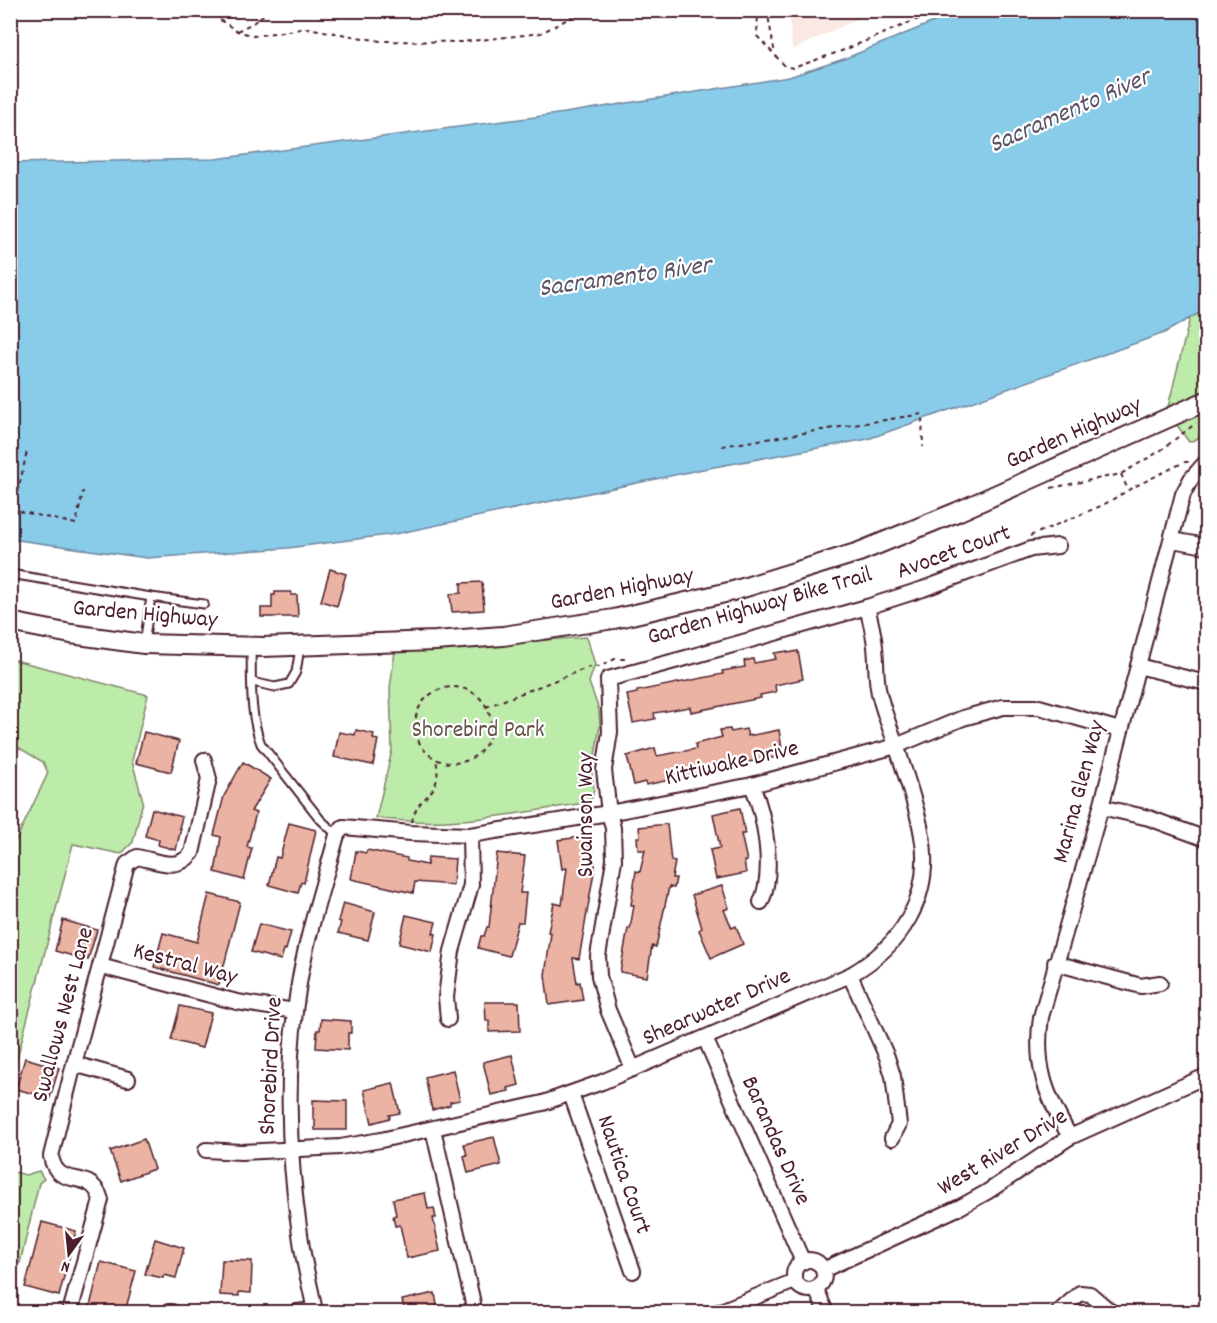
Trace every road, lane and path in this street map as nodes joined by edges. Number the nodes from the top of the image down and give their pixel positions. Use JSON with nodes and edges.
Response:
{"nodes":[{"id":1,"x":205,"y":10,"type":"edge"},
{"id":2,"x":269,"y":10,"type":"edge"},
{"id":3,"x":585,"y":10,"type":"edge"},
{"id":4,"x":655,"y":10,"type":"edge"},
{"id":5,"x":699,"y":10,"type":"edge"},
{"id":6,"x":755,"y":10,"type":"edge"},
{"id":7,"x":767,"y":10,"type":"edge"},
{"id":8,"x":940,"y":10,"type":"edge"},
{"id":9,"x":237,"y":31,"type":"junction"},
{"id":10,"x":775,"y":57,"type":"junction"},
{"id":11,"x":1206,"y":401,"type":"edge"},
{"id":12,"x":1198,"y":421,"type":"dead end"},
{"id":13,"x":722,"y":446,"type":"dead end"},
{"id":14,"x":923,"y":447,"type":"dead end"},
{"id":15,"x":27,"y":451,"type":"dead end"},
{"id":16,"x":1201,"y":463,"type":"edge"},
{"id":17,"x":1121,"y":474,"type":"junction"},
{"id":18,"x":1042,"y":489,"type":"dead end"},
{"id":19,"x":1128,"y":490,"type":"junction"},
{"id":20,"x":83,"y":491,"type":"dead end"},
{"id":21,"x":12,"y":509,"type":"edge"},
{"id":22,"x":1022,"y":539,"type":"dead end"},
{"id":23,"x":1172,"y":540,"type":"junction"},
{"id":24,"x":1058,"y":546,"type":"dead end"},
{"id":25,"x":1206,"y":546,"type":"edge"},
{"id":26,"x":10,"y":574,"type":"edge"},
{"id":27,"x":152,"y":597,"type":"junction"},
{"id":28,"x":204,"y":604,"type":"dead end"},
{"id":29,"x":867,"y":607,"type":"junction"},
{"id":30,"x":10,"y":622,"type":"edge"},
{"id":31,"x":144,"y":644,"type":"junction"},
{"id":32,"x":251,"y":646,"type":"junction"},
{"id":33,"x":301,"y":646,"type":"junction"},
{"id":34,"x":635,"y":659,"type":"dead end"},
{"id":35,"x":1138,"y":666,"type":"junction"},
{"id":36,"x":252,"y":682,"type":"junction"},
{"id":37,"x":1206,"y":683,"type":"edge"},
{"id":38,"x":486,"y":707,"type":"junction"},
{"id":39,"x":1120,"y":730,"type":"junction"},
{"id":40,"x":896,"y":746,"type":"junction"},
{"id":41,"x":436,"y":759,"type":"junction"},
{"id":42,"x":204,"y":760,"type":"dead end"},
{"id":43,"x":752,"y":785,"type":"junction"},
{"id":44,"x":1101,"y":807,"type":"junction"},
{"id":45,"x":609,"y":813,"type":"junction"},
{"id":46,"x":340,"y":831,"type":"junction"},
{"id":47,"x":411,"y":833,"type":"junction"},
{"id":48,"x":470,"y":835,"type":"junction"},
{"id":49,"x":1206,"y":839,"type":"edge"},
{"id":50,"x":761,"y":902,"type":"dead end"},
{"id":51,"x":1055,"y":963,"type":"junction"},
{"id":52,"x":100,"y":966,"type":"junction"},
{"id":53,"x":849,"y":975,"type":"junction"},
{"id":54,"x":1160,"y":983,"type":"dead end"},
{"id":55,"x":295,"y":1011,"type":"junction"},
{"id":56,"x":448,"y":1019,"type":"dead end"},
{"id":57,"x":705,"y":1038,"type":"junction"},
{"id":58,"x":74,"y":1064,"type":"junction"},
{"id":59,"x":633,"y":1069,"type":"junction"},
{"id":60,"x":1206,"y":1076,"type":"edge"},
{"id":61,"x":128,"y":1079,"type":"dead end"},
{"id":62,"x":571,"y":1094,"type":"junction"},
{"id":63,"x":433,"y":1129,"type":"junction"},
{"id":64,"x":1070,"y":1137,"type":"junction"},
{"id":65,"x":892,"y":1138,"type":"dead end"},
{"id":66,"x":206,"y":1150,"type":"dead end"},
{"id":67,"x":291,"y":1150,"type":"junction"},
{"id":68,"x":803,"y":1262,"type":"junction"},
{"id":69,"x":633,"y":1270,"type":"dead end"},
{"id":70,"x":823,"y":1270,"type":"junction"},
{"id":71,"x":795,"y":1281,"type":"junction"},
{"id":72,"x":816,"y":1289,"type":"junction"},
{"id":73,"x":315,"y":1311,"type":"edge"},
{"id":74,"x":70,"y":1312,"type":"edge"},
{"id":75,"x":297,"y":1312,"type":"edge"},
{"id":76,"x":471,"y":1312,"type":"edge"},
{"id":77,"x":718,"y":1312,"type":"edge"},
{"id":78,"x":826,"y":1312,"type":"edge"},
{"id":79,"x":1059,"y":1312,"type":"edge"},
{"id":80,"x":1111,"y":1312,"type":"edge"}],
"edges":[{"from":1,"to":9,"type":"path"},
{"from":2,"to":9,"type":"path"},
{"from":3,"to":9,"type":"path"},
{"from":4,"to":5,"type":"path"},
{"from":6,"to":10,"type":"path"},
{"from":7,"to":10,"type":"path"},
{"from":8,"to":10,"type":"path"},
{"from":11,"to":33,"type":"main road","name":"Garden Highway"},
{"from":12,"to":17,"type":"path"},
{"from":13,"to":14,"type":"path"},
{"from":15,"to":21,"type":"path"},
{"from":16,"to":19,"type":"path"},
{"from":16,"to":23,"type":"street","name":"Marina Glen Way"},
{"from":17,"to":18,"type":"path"},
{"from":17,"to":19,"type":"path"},
{"from":19,"to":22,"type":"path"},
{"from":20,"to":21,"type":"path"},
{"from":23,"to":25,"type":"street"},
{"from":23,"to":35,"type":"street","name":"Marina Glen Way"},
{"from":24,"to":29,"type":"street","name":"Avocet Court"},
{"from":26,"to":27,"type":"lane"},
{"from":27,"to":28,"type":"lane"},
{"from":27,"to":31,"type":"lane"},
{"from":29,"to":40,"type":"street","name":"Shearwater Drive"},
{"from":29,"to":45,"type":"street","name":"Swainson Way"},
{"from":30,"to":31,"type":"main road","name":"Garden Highway"},
{"from":31,"to":32,"type":"main road","name":"Garden Highway"},
{"from":32,"to":33,"type":"main road","name":"Garden Highway"},
{"from":32,"to":36,"type":"lane"},
{"from":33,"to":36,"type":"lane"},
{"from":34,"to":38,"type":"path","name":"Garden Highway Bike Trail"},
{"from":35,"to":37,"type":"street"},
{"from":35,"to":39,"type":"street","name":"Marina Glen Way"},
{"from":36,"to":46,"type":"lane"},
{"from":38,"to":41,"type":"path"},
{"from":38,"to":41,"type":"path"},
{"from":39,"to":40,"type":"street","name":"Kittiwake Drive"},
{"from":39,"to":44,"type":"street","name":"Marina Glen Way"},
{"from":40,"to":43,"type":"street","name":"Kittiwake Drive"},
{"from":40,"to":53,"type":"street","name":"Shearwater Drive"},
{"from":41,"to":47,"type":"path"},
{"from":42,"to":52,"type":"street","name":"Swallows Nest Lane"},
{"from":43,"to":45,"type":"street","name":"Kittiwake Drive"},
{"from":43,"to":50,"type":"street"},
{"from":44,"to":49,"type":"street"},
{"from":44,"to":51,"type":"street","name":"Marina Glen Way"},
{"from":45,"to":48,"type":"street","name":"Kittiwake Drive"},
{"from":45,"to":59,"type":"street","name":"Swainson Way"},
{"from":46,"to":47,"type":"street","name":"Kittiwake Drive"},
{"from":46,"to":55,"type":"street","name":"Shorebird Drive"},
{"from":47,"to":48,"type":"street","name":"Kittiwake Drive"},
{"from":48,"to":56,"type":"street"},
{"from":51,"to":54,"type":"street"},
{"from":51,"to":64,"type":"street","name":"Marina Glen Way"},
{"from":52,"to":55,"type":"street","name":"Kestral Way"},
{"from":52,"to":58,"type":"street","name":"Swallows Nest Lane"},
{"from":53,"to":57,"type":"street","name":"Shearwater Drive"},
{"from":53,"to":65,"type":"street"},
{"from":55,"to":67,"type":"street","name":"Shorebird Drive"},
{"from":57,"to":59,"type":"street","name":"Shearwater Drive"},
{"from":57,"to":68,"type":"street","name":"Barandas Drive"},
{"from":58,"to":61,"type":"street"},
{"from":58,"to":74,"type":"street","name":"Swallows Nest Lane"},
{"from":59,"to":62,"type":"street","name":"Shearwater Drive"},
{"from":60,"to":64,"type":"street","name":"West River Drive"},
{"from":62,"to":63,"type":"street","name":"Shearwater Drive"},
{"from":62,"to":69,"type":"street","name":"Nautica Court"},
{"from":63,"to":67,"type":"street","name":"Shearwater Drive"},
{"from":63,"to":76,"type":"street"},
{"from":64,"to":70,"type":"street","name":"West River Drive"},
{"from":66,"to":67,"type":"street","name":"Shearwater Drive"},
{"from":67,"to":73,"type":"street","name":"Shorebird Drive"},
{"from":68,"to":70,"type":"street"},
{"from":68,"to":71,"type":"street"},
{"from":70,"to":72,"type":"street"},
{"from":71,"to":72,"type":"street"},
{"from":71,"to":77,"type":"street"},
{"from":72,"to":78,"type":"street"},
{"from":73,"to":75,"type":"street"},
{"from":79,"to":80,"type":"street"}]}
